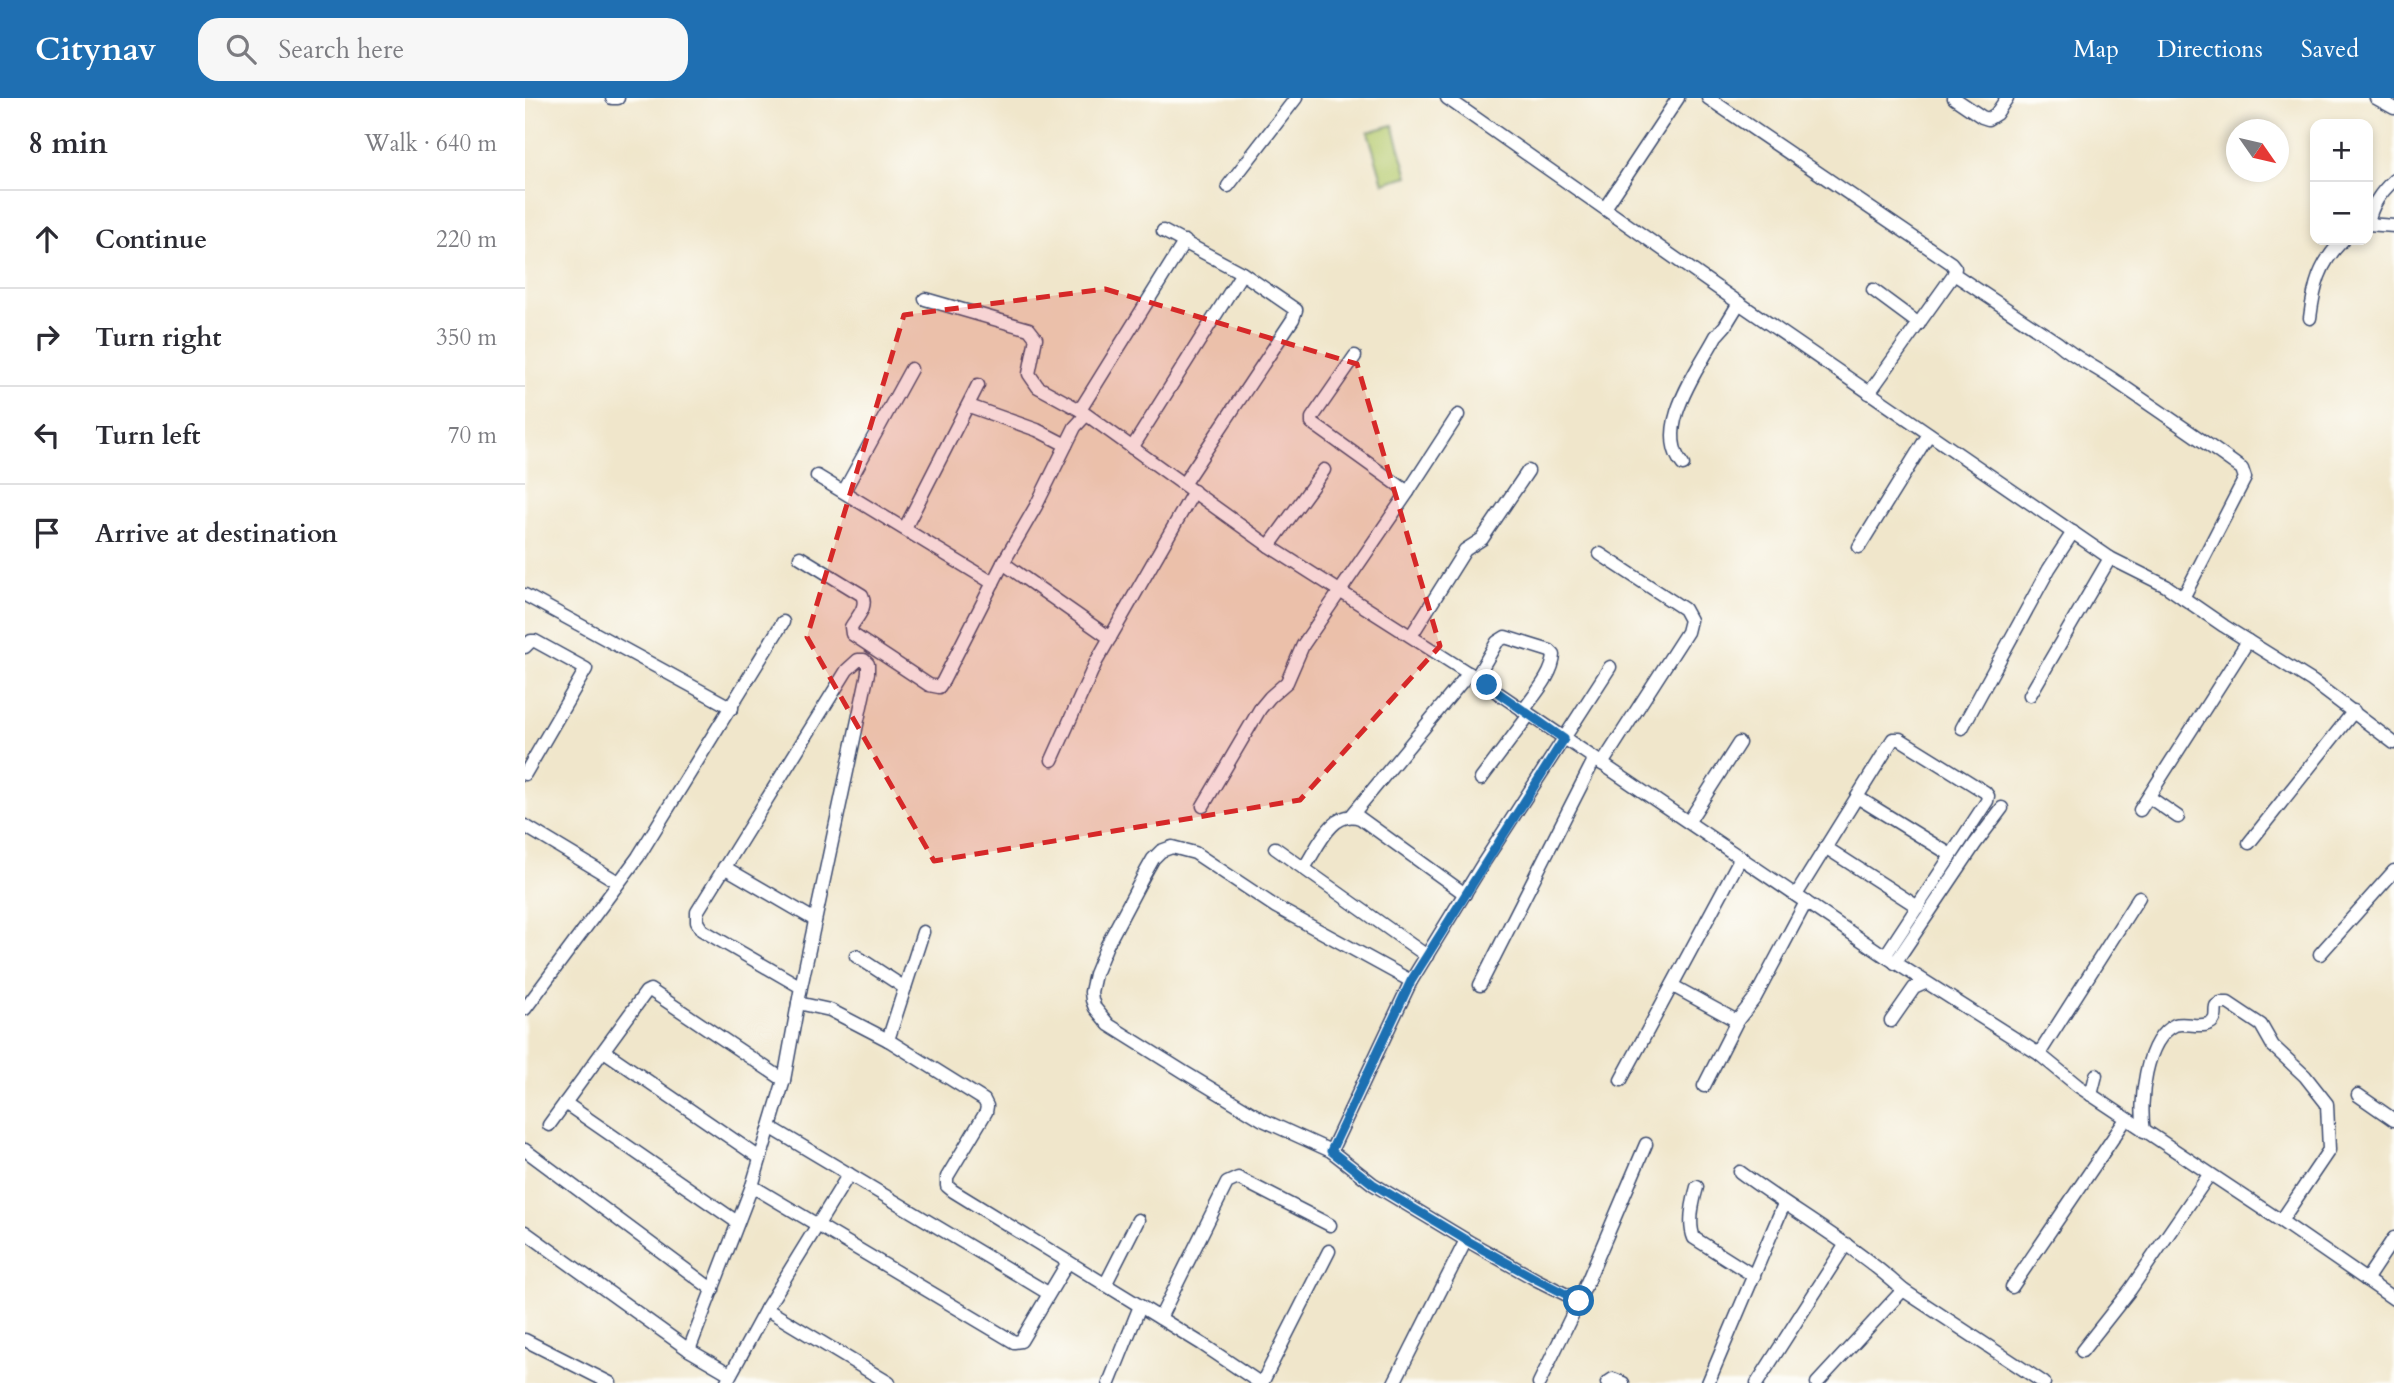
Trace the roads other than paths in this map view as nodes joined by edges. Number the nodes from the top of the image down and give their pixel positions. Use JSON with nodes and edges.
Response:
{"nodes":[{"id":1,"x":613,"y":98,"type":"edge"},
{"id":2,"x":618,"y":98,"type":"edge"},
{"id":3,"x":1296,"y":98,"type":"edge"},
{"id":4,"x":1447,"y":98,"type":"edge"},
{"id":5,"x":1678,"y":98,"type":"edge"},
{"id":6,"x":1708,"y":98,"type":"edge"},
{"id":7,"x":1954,"y":98,"type":"edge"},
{"id":8,"x":2007,"y":98,"type":"edge"},
{"id":9,"x":2376,"y":98,"type":"edge"},
{"id":10,"x":2394,"y":108,"type":"edge"},
{"id":11,"x":2394,"y":180,"type":"edge"},
{"id":12,"x":1229,"y":186,"type":"dead end"},
{"id":13,"x":2373,"y":206,"type":"edge"},
{"id":14,"x":1605,"y":208,"type":"junction"},
{"id":15,"x":2373,"y":224,"type":"edge"},
{"id":16,"x":2394,"y":226,"type":"edge"},
{"id":17,"x":1163,"y":231,"type":"dead end"},
{"id":18,"x":1185,"y":242,"type":"junction"},
{"id":19,"x":2338,"y":245,"type":"edge"},
{"id":20,"x":1242,"y":273,"type":"junction"},
{"id":21,"x":1954,"y":274,"type":"junction"},
{"id":22,"x":1873,"y":290,"type":"dead end"},
{"id":23,"x":925,"y":299,"type":"dead end"},
{"id":24,"x":1739,"y":303,"type":"junction"},
{"id":25,"x":2310,"y":318,"type":"dead end"},
{"id":26,"x":1919,"y":324,"type":"junction"},
{"id":27,"x":1355,"y":356,"type":"dead end"},
{"id":28,"x":911,"y":369,"type":"dead end"},
{"id":29,"x":978,"y":386,"type":"dead end"},
{"id":30,"x":1869,"y":393,"type":"junction"},
{"id":31,"x":972,"y":407,"type":"dead end"},
{"id":32,"x":1083,"y":412,"type":"junction"},
{"id":33,"x":1458,"y":415,"type":"dead end"},
{"id":34,"x":1929,"y":433,"type":"junction"},
{"id":35,"x":1066,"y":445,"type":"junction"},
{"id":36,"x":1132,"y":448,"type":"junction"},
{"id":37,"x":1683,"y":465,"type":"dead end"},
{"id":38,"x":1324,"y":470,"type":"dead end"},
{"id":39,"x":1528,"y":471,"type":"dead end"},
{"id":40,"x":817,"y":476,"type":"dead end"},
{"id":41,"x":1189,"y":487,"type":"junction"},
{"id":42,"x":844,"y":491,"type":"junction"},
{"id":43,"x":1408,"y":492,"type":"junction"},
{"id":44,"x":905,"y":528,"type":"junction"},
{"id":45,"x":2073,"y":532,"type":"junction"},
{"id":46,"x":1269,"y":546,"type":"junction"},
{"id":47,"x":1859,"y":547,"type":"dead end"},
{"id":48,"x":1600,"y":554,"type":"dead end"},
{"id":49,"x":800,"y":557,"type":"dead end"},
{"id":50,"x":2110,"y":558,"type":"junction"},
{"id":51,"x":1003,"y":563,"type":"junction"},
{"id":52,"x":993,"y":583,"type":"junction"},
{"id":53,"x":1339,"y":590,"type":"junction"},
{"id":54,"x":525,"y":595,"type":"edge"},
{"id":55,"x":2183,"y":598,"type":"junction"},
{"id":56,"x":783,"y":622,"type":"dead end"},
{"id":57,"x":1411,"y":636,"type":"junction"},
{"id":58,"x":1109,"y":638,"type":"junction"},
{"id":59,"x":2248,"y":641,"type":"junction"},
{"id":60,"x":525,"y":647,"type":"edge"},
{"id":61,"x":1610,"y":667,"type":"dead end"},
{"id":62,"x":1472,"y":675,"type":"junction"},
{"id":63,"x":2030,"y":695,"type":"dead end"},
{"id":64,"x":731,"y":708,"type":"junction"},
{"id":65,"x":2354,"y":711,"type":"junction"},
{"id":66,"x":1526,"y":713,"type":"junction"},
{"id":67,"x":1962,"y":728,"type":"dead end"},
{"id":68,"x":1564,"y":739,"type":"junction"},
{"id":69,"x":1739,"y":743,"type":"dead end"},
{"id":70,"x":2394,"y":743,"type":"edge"},
{"id":71,"x":1052,"y":761,"type":"dead end"},
{"id":72,"x":1598,"y":762,"type":"junction"},
{"id":73,"x":525,"y":774,"type":"edge"},
{"id":74,"x":1481,"y":779,"type":"dead end"},
{"id":75,"x":1857,"y":797,"type":"junction"},
{"id":76,"x":2149,"y":797,"type":"junction"},
{"id":77,"x":1203,"y":806,"type":"dead end"},
{"id":78,"x":2003,"y":808,"type":"dead end"},
{"id":79,"x":2140,"y":810,"type":"dead end"},
{"id":80,"x":1352,"y":815,"type":"junction"},
{"id":81,"x":2178,"y":817,"type":"dead end"},
{"id":82,"x":1689,"y":821,"type":"junction"},
{"id":83,"x":525,"y":827,"type":"edge"},
{"id":84,"x":2249,"y":843,"type":"dead end"},
{"id":85,"x":1825,"y":847,"type":"junction"},
{"id":86,"x":1275,"y":848,"type":"dead end"},
{"id":87,"x":1951,"y":855,"type":"junction"},
{"id":88,"x":1741,"y":857,"type":"junction"},
{"id":89,"x":724,"y":867,"type":"junction"},
{"id":90,"x":1304,"y":868,"type":"junction"},
{"id":91,"x":2394,"y":871,"type":"edge"},
{"id":92,"x":618,"y":882,"type":"junction"},
{"id":93,"x":1465,"y":894,"type":"junction"},
{"id":94,"x":2139,"y":897,"type":"dead end"},
{"id":95,"x":1801,"y":898,"type":"junction"},
{"id":96,"x":1918,"y":907,"type":"junction"},
{"id":97,"x":815,"y":920,"type":"junction"},
{"id":98,"x":923,"y":932,"type":"dead end"},
{"id":99,"x":2320,"y":954,"type":"dead end"},
{"id":100,"x":856,"y":956,"type":"dead end"},
{"id":101,"x":1427,"y":956,"type":"junction"},
{"id":102,"x":1890,"y":960,"type":"junction"},
{"id":103,"x":1411,"y":981,"type":"junction"},
{"id":104,"x":1925,"y":983,"type":"junction"},
{"id":105,"x":1480,"y":985,"type":"dead end"},
{"id":106,"x":1673,"y":986,"type":"junction"},
{"id":107,"x":801,"y":987,"type":"junction"},
{"id":108,"x":905,"y":988,"type":"junction"},
{"id":109,"x":798,"y":1003,"type":"junction"},
{"id":110,"x":525,"y":1009,"type":"edge"},
{"id":111,"x":1737,"y":1021,"type":"junction"},
{"id":112,"x":1891,"y":1021,"type":"dead end"},
{"id":113,"x":888,"y":1040,"type":"junction"},
{"id":114,"x":604,"y":1051,"type":"junction"},
{"id":115,"x":2039,"y":1054,"type":"junction"},
{"id":116,"x":2096,"y":1076,"type":"dead end"},
{"id":117,"x":784,"y":1080,"type":"junction"},
{"id":118,"x":1621,"y":1080,"type":"dead end"},
{"id":119,"x":1704,"y":1086,"type":"dead end"},
{"id":120,"x":2091,"y":1095,"type":"junction"},
{"id":121,"x":2358,"y":1095,"type":"dead end"},
{"id":122,"x":565,"y":1103,"type":"junction"},
{"id":123,"x":2126,"y":1119,"type":"junction"},
{"id":124,"x":2394,"y":1120,"type":"edge"},
{"id":125,"x":549,"y":1125,"type":"dead end"},
{"id":126,"x":770,"y":1127,"type":"junction"},
{"id":127,"x":2144,"y":1131,"type":"junction"},
{"id":128,"x":1646,"y":1144,"type":"dead end"},
{"id":129,"x":525,"y":1150,"type":"edge"},
{"id":130,"x":1331,"y":1151,"type":"junction"},
{"id":131,"x":760,"y":1158,"type":"junction"},
{"id":132,"x":1740,"y":1172,"type":"dead end"},
{"id":133,"x":849,"y":1174,"type":"junction"},
{"id":134,"x":2209,"y":1175,"type":"junction"},
{"id":135,"x":752,"y":1186,"type":"junction"},
{"id":136,"x":1697,"y":1186,"type":"dead end"},
{"id":137,"x":1784,"y":1204,"type":"junction"},
{"id":138,"x":1138,"y":1220,"type":"dead end"},
{"id":139,"x":2281,"y":1220,"type":"junction"},
{"id":140,"x":737,"y":1222,"type":"junction"},
{"id":141,"x":817,"y":1224,"type":"junction"},
{"id":142,"x":1330,"y":1225,"type":"dead end"},
{"id":143,"x":525,"y":1232,"type":"edge"},
{"id":144,"x":2394,"y":1238,"type":"edge"},
{"id":145,"x":1466,"y":1240,"type":"junction"},
{"id":146,"x":1846,"y":1244,"type":"junction"},
{"id":147,"x":1329,"y":1251,"type":"dead end"},
{"id":148,"x":1068,"y":1262,"type":"junction"},
{"id":149,"x":1754,"y":1276,"type":"junction"},
{"id":150,"x":2366,"y":1280,"type":"junction"},
{"id":151,"x":1105,"y":1285,"type":"junction"},
{"id":152,"x":2012,"y":1287,"type":"dead end"},
{"id":153,"x":713,"y":1290,"type":"junction"},
{"id":154,"x":1903,"y":1290,"type":"junction"},
{"id":155,"x":1048,"y":1293,"type":"junction"},
{"id":156,"x":2394,"y":1299,"type":"edge"},
{"id":157,"x":1579,"y":1301,"type":"junction"},
{"id":158,"x":1140,"y":1306,"type":"junction"},
{"id":159,"x":766,"y":1309,"type":"junction"},
{"id":160,"x":1160,"y":1318,"type":"junction"},
{"id":161,"x":525,"y":1340,"type":"edge"},
{"id":162,"x":689,"y":1350,"type":"junction"},
{"id":163,"x":2082,"y":1351,"type":"dead end"},
{"id":164,"x":2028,"y":1378,"type":"edge"},
{"id":165,"x":728,"y":1379,"type":"edge"},
{"id":166,"x":610,"y":1383,"type":"edge"},
{"id":167,"x":890,"y":1383,"type":"edge"},
{"id":168,"x":1109,"y":1383,"type":"edge"},
{"id":169,"x":1261,"y":1383,"type":"edge"},
{"id":170,"x":1394,"y":1383,"type":"edge"},
{"id":171,"x":1539,"y":1383,"type":"edge"},
{"id":172,"x":1607,"y":1383,"type":"edge"},
{"id":173,"x":1623,"y":1383,"type":"edge"},
{"id":174,"x":1708,"y":1383,"type":"edge"},
{"id":175,"x":1757,"y":1383,"type":"edge"},
{"id":176,"x":1817,"y":1383,"type":"edge"},
{"id":177,"x":2044,"y":1383,"type":"edge"}],
"edges":[{"from":1,"to":2,"type":"street"},
{"from":3,"to":12,"type":"street"},
{"from":4,"to":14,"type":"street"},
{"from":5,"to":14,"type":"street"},
{"from":6,"to":21,"type":"street"},
{"from":7,"to":8,"type":"street"},
{"from":9,"to":10,"type":"street"},
{"from":11,"to":13,"type":"street"},
{"from":14,"to":24,"type":"street"},
{"from":15,"to":16,"type":"street"},
{"from":17,"to":18,"type":"street"},
{"from":18,"to":20,"type":"street"},
{"from":18,"to":32,"type":"street"},
{"from":19,"to":25,"type":"street"},
{"from":20,"to":36,"type":"street"},
{"from":20,"to":41,"type":"street"},
{"from":21,"to":26,"type":"street"},
{"from":21,"to":55,"type":"street"},
{"from":22,"to":26,"type":"street"},
{"from":23,"to":32,"type":"street"},
{"from":24,"to":30,"type":"street"},
{"from":24,"to":37,"type":"street"},
{"from":26,"to":30,"type":"street"},
{"from":27,"to":43,"type":"street"},
{"from":28,"to":42,"type":"street"},
{"from":29,"to":44,"type":"street"},
{"from":30,"to":34,"type":"street"},
{"from":31,"to":35,"type":"street"},
{"from":32,"to":35,"type":"street"},
{"from":32,"to":36,"type":"street"},
{"from":33,"to":43,"type":"street"},
{"from":34,"to":45,"type":"street"},
{"from":34,"to":47,"type":"street"},
{"from":35,"to":51,"type":"street"},
{"from":36,"to":41,"type":"street"},
{"from":38,"to":46,"type":"street"},
{"from":39,"to":57,"type":"street"},
{"from":40,"to":42,"type":"street"},
{"from":41,"to":46,"type":"street"},
{"from":41,"to":58,"type":"street"},
{"from":42,"to":44,"type":"street"},
{"from":43,"to":53,"type":"street"},
{"from":44,"to":52,"type":"street"},
{"from":45,"to":50,"type":"street"},
{"from":45,"to":67,"type":"street"},
{"from":46,"to":53,"type":"street"},
{"from":48,"to":72,"type":"street"},
{"from":49,"to":52,"type":"street"},
{"from":50,"to":55,"type":"street"},
{"from":50,"to":63,"type":"street"},
{"from":51,"to":52,"type":"street"},
{"from":51,"to":58,"type":"street"},
{"from":53,"to":57,"type":"street"},
{"from":53,"to":77,"type":"street"},
{"from":54,"to":64,"type":"street"},
{"from":55,"to":59,"type":"street"},
{"from":56,"to":64,"type":"street"},
{"from":57,"to":62,"type":"street"},
{"from":58,"to":71,"type":"street"},
{"from":59,"to":65,"type":"street"},
{"from":59,"to":76,"type":"street"},
{"from":60,"to":73,"type":"street"},
{"from":61,"to":68,"type":"street"},
{"from":62,"to":66,"type":"street"},
{"from":62,"to":66,"type":"street"},
{"from":62,"to":80,"type":"street"},
{"from":64,"to":92,"type":"street"},
{"from":65,"to":70,"type":"street"},
{"from":65,"to":84,"type":"street"},
{"from":66,"to":68,"type":"street"},
{"from":66,"to":74,"type":"street"},
{"from":68,"to":72,"type":"street"},
{"from":68,"to":93,"type":"street"},
{"from":69,"to":82,"type":"street"},
{"from":72,"to":82,"type":"street"},
{"from":72,"to":105,"type":"street"},
{"from":75,"to":85,"type":"street"},
{"from":75,"to":87,"type":"street"},
{"from":75,"to":87,"type":"street"},
{"from":76,"to":79,"type":"street"},
{"from":76,"to":81,"type":"street"},
{"from":78,"to":102,"type":"street"},
{"from":80,"to":90,"type":"street"},
{"from":80,"to":93,"type":"street"},
{"from":82,"to":88,"type":"street"},
{"from":83,"to":92,"type":"street"},
{"from":85,"to":95,"type":"street"},
{"from":85,"to":96,"type":"street"},
{"from":86,"to":90,"type":"street"},
{"from":87,"to":96,"type":"street"},
{"from":88,"to":95,"type":"street"},
{"from":88,"to":106,"type":"street"},
{"from":89,"to":97,"type":"street"},
{"from":89,"to":97,"type":"street"},
{"from":89,"to":107,"type":"street"},
{"from":90,"to":101,"type":"street"},
{"from":91,"to":99,"type":"street"},
{"from":92,"to":110,"type":"street"},
{"from":93,"to":101,"type":"street"},
{"from":94,"to":115,"type":"street"},
{"from":95,"to":102,"type":"street"},
{"from":95,"to":111,"type":"street"},
{"from":96,"to":102,"type":"street"},
{"from":97,"to":107,"type":"street"},
{"from":98,"to":108,"type":"street"},
{"from":100,"to":108,"type":"street"},
{"from":101,"to":103,"type":"street"},
{"from":102,"to":104,"type":"street"},
{"from":103,"to":130,"type":"street"},
{"from":103,"to":130,"type":"street"},
{"from":104,"to":112,"type":"street"},
{"from":104,"to":115,"type":"street"},
{"from":106,"to":111,"type":"street"},
{"from":106,"to":118,"type":"street"},
{"from":107,"to":109,"type":"street"},
{"from":108,"to":113,"type":"street"},
{"from":109,"to":113,"type":"street"},
{"from":109,"to":117,"type":"street"},
{"from":111,"to":119,"type":"street"},
{"from":113,"to":148,"type":"street"},
{"from":114,"to":117,"type":"street"},
{"from":114,"to":122,"type":"street"},
{"from":114,"to":131,"type":"street"},
{"from":115,"to":120,"type":"street"},
{"from":116,"to":120,"type":"street"},
{"from":117,"to":126,"type":"street"},
{"from":120,"to":123,"type":"street"},
{"from":121,"to":124,"type":"street"},
{"from":122,"to":125,"type":"street"},
{"from":122,"to":140,"type":"street"},
{"from":123,"to":127,"type":"street"},
{"from":123,"to":152,"type":"street"},
{"from":126,"to":131,"type":"street"},
{"from":126,"to":133,"type":"street"},
{"from":127,"to":134,"type":"street"},
{"from":127,"to":139,"type":"street"},
{"from":128,"to":157,"type":"street"},
{"from":129,"to":153,"type":"street"},
{"from":130,"to":145,"type":"street"},
{"from":131,"to":135,"type":"street"},
{"from":132,"to":137,"type":"street"},
{"from":133,"to":141,"type":"street"},
{"from":133,"to":155,"type":"street"},
{"from":134,"to":139,"type":"street"},
{"from":134,"to":163,"type":"street"},
{"from":135,"to":140,"type":"street"},
{"from":135,"to":141,"type":"street"},
{"from":136,"to":149,"type":"street"},
{"from":137,"to":146,"type":"street"},
{"from":137,"to":149,"type":"street"},
{"from":138,"to":151,"type":"street"},
{"from":139,"to":150,"type":"street"},
{"from":140,"to":153,"type":"street"},
{"from":141,"to":155,"type":"street"},
{"from":141,"to":159,"type":"street"},
{"from":142,"to":160,"type":"street"},
{"from":143,"to":162,"type":"street"},
{"from":144,"to":150,"type":"street"},
{"from":145,"to":157,"type":"street"},
{"from":145,"to":170,"type":"street"},
{"from":146,"to":154,"type":"street"},
{"from":146,"to":175,"type":"street"},
{"from":147,"to":169,"type":"street"},
{"from":148,"to":151,"type":"street"},
{"from":148,"to":155,"type":"street"},
{"from":149,"to":174,"type":"street"},
{"from":150,"to":156,"type":"street"},
{"from":151,"to":158,"type":"street"},
{"from":153,"to":162,"type":"street"},
{"from":154,"to":164,"type":"street"},
{"from":154,"to":176,"type":"street"},
{"from":157,"to":171,"type":"street"},
{"from":158,"to":160,"type":"street"},
{"from":158,"to":168,"type":"street"},
{"from":159,"to":165,"type":"street"},
{"from":159,"to":167,"type":"street"},
{"from":160,"to":169,"type":"street"},
{"from":161,"to":166,"type":"street"},
{"from":162,"to":165,"type":"street"},
{"from":164,"to":177,"type":"street"},
{"from":172,"to":173,"type":"street"}]}
